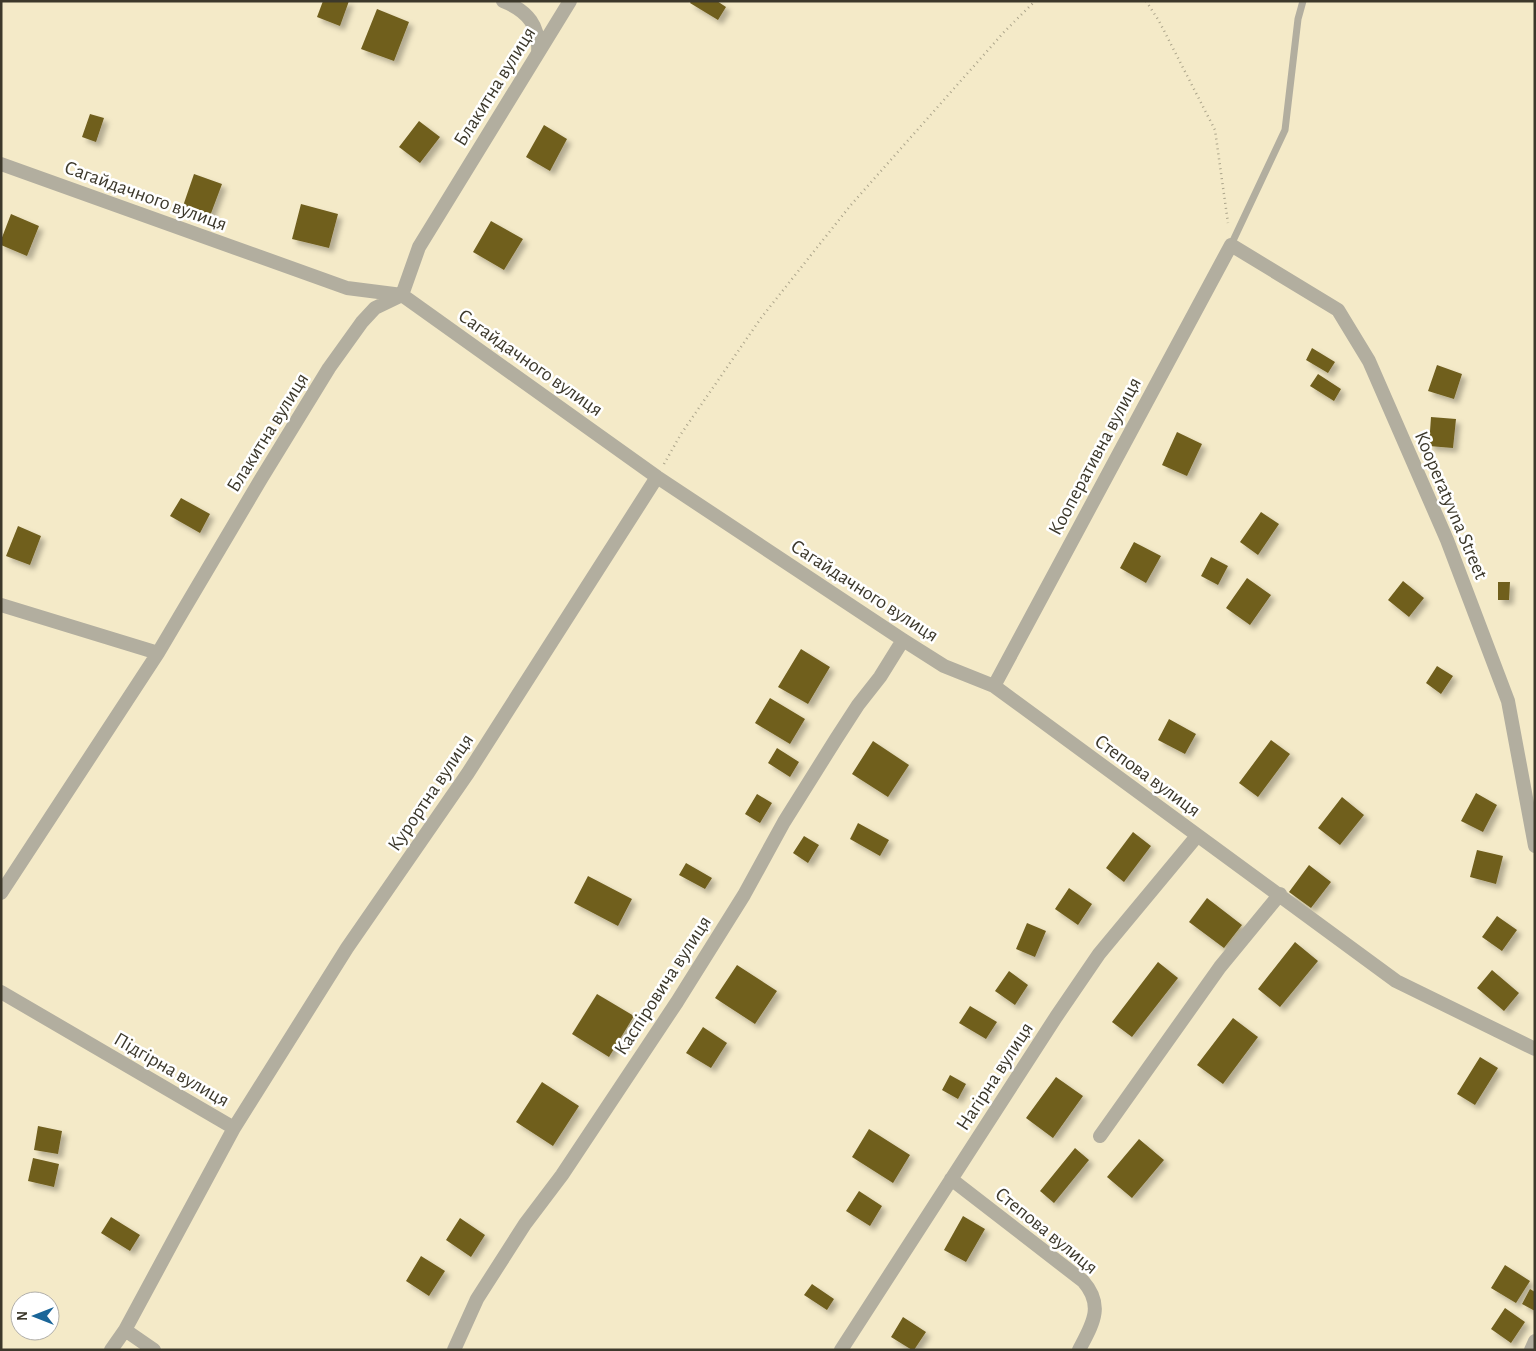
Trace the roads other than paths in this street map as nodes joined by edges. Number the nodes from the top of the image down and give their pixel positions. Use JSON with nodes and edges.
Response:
{"nodes":[{"id":1,"x":503,"y":1,"type":"edge"},
{"id":2,"x":570,"y":1,"type":"edge"},
{"id":3,"x":1303,"y":1,"type":"edge"},
{"id":4,"x":538,"y":53,"type":"junction"},
{"id":5,"x":1,"y":164,"type":"edge"},
{"id":6,"x":1231,"y":245,"type":"junction"},
{"id":7,"x":402,"y":295,"type":"junction"},
{"id":8,"x":658,"y":477,"type":"junction"},
{"id":9,"x":1,"y":605,"type":"edge"},
{"id":10,"x":903,"y":640,"type":"junction"},
{"id":11,"x":158,"y":652,"type":"junction"},
{"id":12,"x":994,"y":686,"type":"junction"},
{"id":13,"x":1198,"y":836,"type":"junction"},
{"id":14,"x":1535,"y":846,"type":"edge"},
{"id":15,"x":1,"y":893,"type":"edge"},
{"id":16,"x":1280,"y":894,"type":"junction"},
{"id":17,"x":1,"y":992,"type":"edge"},
{"id":18,"x":1535,"y":1049,"type":"edge"},
{"id":19,"x":234,"y":1128,"type":"junction"},
{"id":20,"x":1100,"y":1136,"type":"dead end"},
{"id":21,"x":952,"y":1179,"type":"junction"},
{"id":22,"x":125,"y":1330,"type":"junction"},
{"id":23,"x":1535,"y":1342,"type":"edge"},
{"id":24,"x":111,"y":1350,"type":"edge"},
{"id":25,"x":154,"y":1350,"type":"edge"},
{"id":26,"x":454,"y":1350,"type":"edge"},
{"id":27,"x":841,"y":1350,"type":"edge"},
{"id":28,"x":1079,"y":1350,"type":"edge"},
{"id":29,"x":1531,"y":1350,"type":"edge"}],
"edges":[{"from":1,"to":4,"type":"street"},
{"from":2,"to":4,"type":"street","name":"Блакитна вулиця"},
{"from":3,"to":6,"type":"lane"},
{"from":4,"to":7,"type":"street","name":"Блакитна вулиця"},
{"from":5,"to":7,"type":"street","name":"Сагайдачного вулиця"},
{"from":6,"to":12,"type":"street","name":"Кооперативна вулиця"},
{"from":6,"to":14,"type":"street","name":"Kooperatyvna Street"},
{"from":7,"to":8,"type":"street","name":"Сагайдачного вулиця"},
{"from":7,"to":11,"type":"street","name":"Блакитна вулиця"},
{"from":8,"to":10,"type":"street","name":"Сагайдачного вулиця"},
{"from":8,"to":19,"type":"street","name":"Курортна вулиця"},
{"from":9,"to":11,"type":"street"},
{"from":10,"to":12,"type":"street","name":"Сагайдачного вулиця"},
{"from":10,"to":26,"type":"street","name":"Каспіровича вулиця"},
{"from":11,"to":15,"type":"street","name":"Блакитна вулиця"},
{"from":12,"to":13,"type":"street","name":"Степова вулиця"},
{"from":13,"to":16,"type":"street","name":"Степова вулиця"},
{"from":13,"to":21,"type":"street","name":"Нагірна вулиця"},
{"from":16,"to":18,"type":"street","name":"Степова вулиця"},
{"from":16,"to":20,"type":"street"},
{"from":17,"to":19,"type":"street","name":"Підгірна вулиця"},
{"from":19,"to":22,"type":"street","name":"Підгірна вулиця"},
{"from":21,"to":27,"type":"street","name":"Нагірна вулиця"},
{"from":21,"to":28,"type":"street","name":"Степова вулиця"},
{"from":22,"to":24,"type":"street","name":"Підгірна вулиця"},
{"from":22,"to":25,"type":"street"},
{"from":23,"to":29,"type":"street"}]}
